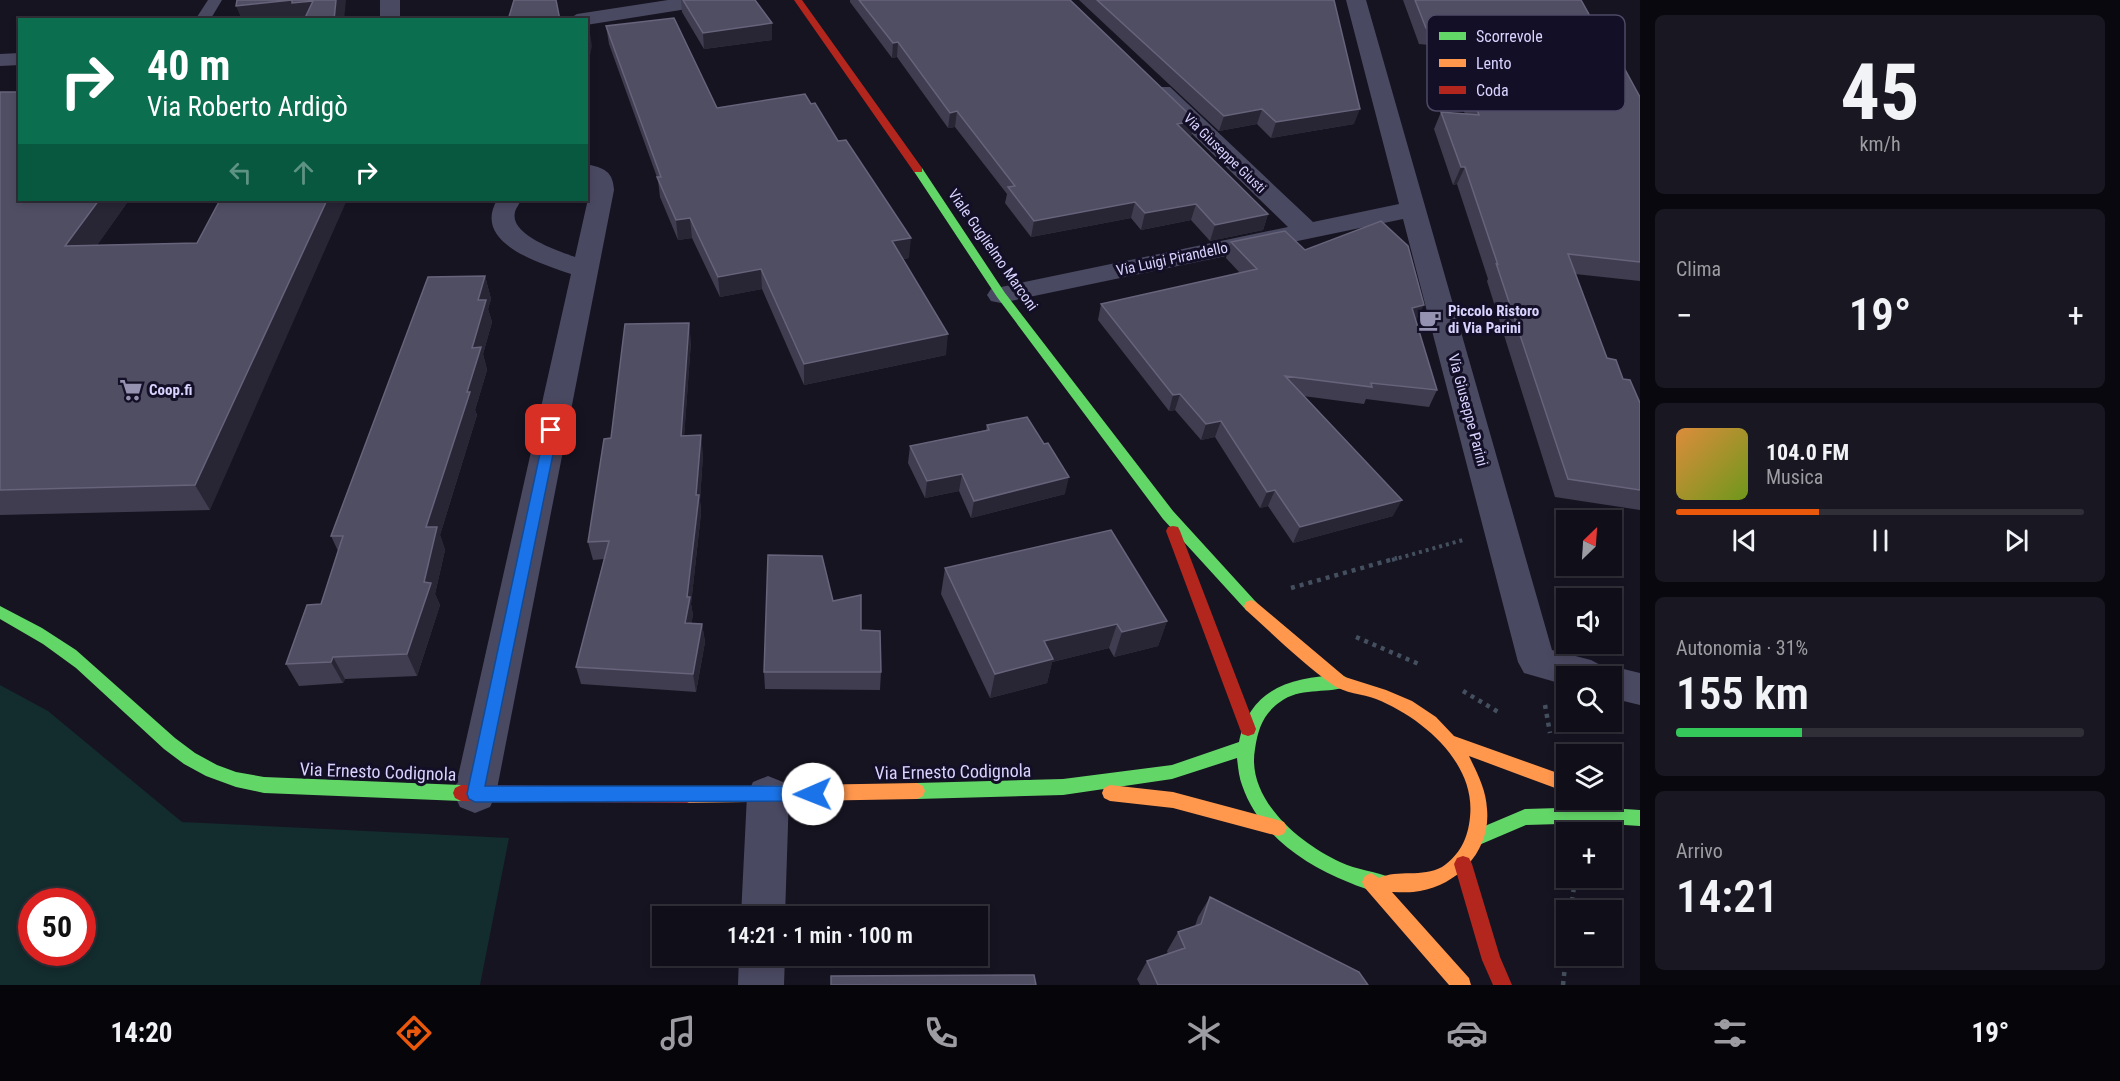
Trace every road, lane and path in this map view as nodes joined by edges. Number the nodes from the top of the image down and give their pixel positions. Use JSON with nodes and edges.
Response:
{"nodes":[{"id":1,"x":214,"y":0,"type":"edge"},
{"id":2,"x":390,"y":0,"type":"edge"},
{"id":3,"x":706,"y":0,"type":"edge"},
{"id":4,"x":798,"y":0,"type":"edge"},
{"id":5,"x":1356,"y":0,"type":"edge"},
{"id":6,"x":203,"y":18,"type":"edge"},
{"id":7,"x":390,"y":18,"type":"edge"},
{"id":8,"x":588,"y":18,"type":"edge"},
{"id":9,"x":0,"y":60,"type":"edge"},
{"id":10,"x":18,"y":60,"type":"edge"},
{"id":11,"x":1143,"y":74,"type":"edge"},
{"id":12,"x":588,"y":172,"type":"edge"},
{"id":13,"x":508,"y":201,"type":"edge"},
{"id":14,"x":1413,"y":209,"type":"junction"},
{"id":15,"x":1308,"y":231,"type":"junction"},
{"id":16,"x":585,"y":270,"type":"junction"},
{"id":17,"x":1001,"y":295,"type":"junction"},
{"id":18,"x":1168,"y":515,"type":"junction"},
{"id":19,"x":1501,"y":529,"type":"junction"},
{"id":20,"x":1283,"y":590,"type":"dead end"},
{"id":21,"x":0,"y":612,"type":"edge"},
{"id":22,"x":1350,"y":635,"type":"dead end"},
{"id":23,"x":1422,"y":666,"type":"dead end"},
{"id":24,"x":1556,"y":667,"type":"edge"},
{"id":25,"x":1340,"y":682,"type":"junction"},
{"id":26,"x":1622,"y":685,"type":"edge"},
{"id":27,"x":1640,"y":689,"type":"edge"},
{"id":28,"x":1462,"y":690,"type":"dead end"},
{"id":29,"x":1502,"y":715,"type":"dead end"},
{"id":30,"x":1248,"y":729,"type":"junction"},
{"id":31,"x":1451,"y":742,"type":"junction"},
{"id":32,"x":1244,"y":748,"type":"junction"},
{"id":33,"x":1556,"y":780,"type":"edge"},
{"id":34,"x":1063,"y":787,"type":"junction"},
{"id":35,"x":475,"y":794,"type":"junction"},
{"id":36,"x":768,"y":795,"type":"junction"},
{"id":37,"x":1622,"y":804,"type":"edge"},
{"id":38,"x":1640,"y":811,"type":"edge"},
{"id":39,"x":1640,"y":818,"type":"edge"},
{"id":40,"x":1278,"y":828,"type":"junction"},
{"id":41,"x":1479,"y":837,"type":"junction"},
{"id":42,"x":1462,"y":864,"type":"junction"},
{"id":43,"x":1371,"y":882,"type":"junction"},
{"id":44,"x":763,"y":906,"type":"edge"},
{"id":45,"x":761,"y":966,"type":"edge"},
{"id":46,"x":1565,"y":966,"type":"edge"},
{"id":47,"x":760,"y":985,"type":"edge"},
{"id":48,"x":1461,"y":985,"type":"edge"},
{"id":49,"x":1503,"y":985,"type":"edge"},
{"id":50,"x":1563,"y":985,"type":"edge"}],
"edges":[{"from":1,"to":6,"type":"lane"},
{"from":2,"to":7,"type":"street"},
{"from":3,"to":8,"type":"street"},
{"from":4,"to":17,"type":"main road","name":"Viale Guglielmo Marconi"},
{"from":5,"to":14,"type":"street","name":"Via Giuseppe Parini"},
{"from":9,"to":10,"type":"street"},
{"from":11,"to":15,"type":"street","name":"Via Giuseppe Giusti"},
{"from":12,"to":16,"type":"street"},
{"from":13,"to":16,"type":"street"},
{"from":14,"to":15,"type":"street","name":"Via Luigi Pirandello"},
{"from":14,"to":19,"type":"street","name":"Via Giuseppe Parini"},
{"from":15,"to":17,"type":"street","name":"Via Luigi Pirandello"},
{"from":16,"to":35,"type":"street"},
{"from":17,"to":18,"type":"main road","name":"Viale Guglielmo Marconi"},
{"from":18,"to":25,"type":"main road","name":"Viale Guglielmo Marconi"},
{"from":18,"to":30,"type":"main road","name":"Viale Guglielmo Marconi"},
{"from":19,"to":20,"type":"path"},
{"from":19,"to":24,"type":"street","name":"Via Giuseppe Parini"},
{"from":21,"to":35,"type":"main road","name":"Via Ernesto Codignola"},
{"from":22,"to":23,"type":"path"},
{"from":25,"to":30,"type":"main road","name":"Viale Guglielmo Marconi"},
{"from":25,"to":31,"type":"main road","name":"Viale Guglielmo Marconi"},
{"from":26,"to":27,"type":"street"},
{"from":28,"to":29,"type":"path"},
{"from":30,"to":32,"type":"main road","name":"Viale Guglielmo Marconi"},
{"from":31,"to":33,"type":"main road"},
{"from":31,"to":41,"type":"main road","name":"Viale Guglielmo Marconi"},
{"from":32,"to":34,"type":"main road","name":"Via Ernesto Codignola"},
{"from":32,"to":40,"type":"main road","name":"Viale Guglielmo Marconi"},
{"from":34,"to":36,"type":"main road","name":"Via Ernesto Codignola"},
{"from":34,"to":40,"type":"main road","name":"Via Ernesto Codignola"},
{"from":35,"to":36,"type":"main road","name":"Via Ernesto Codignola"},
{"from":36,"to":44,"type":"street"},
{"from":37,"to":38,"type":"main road"},
{"from":39,"to":41,"type":"main road"},
{"from":40,"to":43,"type":"main road","name":"Viale Guglielmo Marconi"},
{"from":41,"to":42,"type":"main road","name":"Viale Guglielmo Marconi"},
{"from":42,"to":43,"type":"main road","name":"Viale Guglielmo Marconi"},
{"from":42,"to":49,"type":"main road"},
{"from":43,"to":48,"type":"main road"},
{"from":45,"to":47,"type":"street"},
{"from":46,"to":50,"type":"path"}]}
